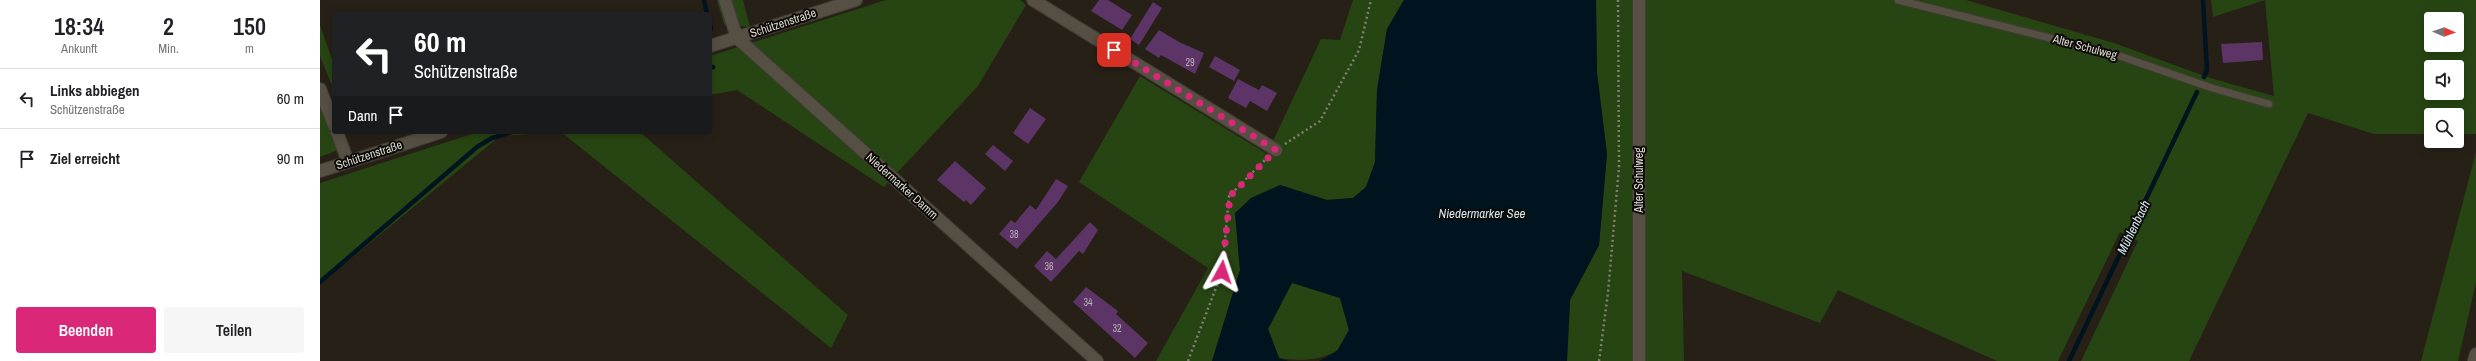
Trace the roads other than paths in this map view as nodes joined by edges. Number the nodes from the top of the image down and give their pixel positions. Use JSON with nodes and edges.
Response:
{"nodes":[{"id":1,"x":725,"y":0,"type":"edge"},
{"id":2,"x":856,"y":0,"type":"edge"},
{"id":3,"x":1033,"y":0,"type":"edge"},
{"id":4,"x":1639,"y":0,"type":"edge"},
{"id":5,"x":1898,"y":0,"type":"edge"},
{"id":6,"x":737,"y":38,"type":"junction"},
{"id":7,"x":712,"y":45,"type":"edge"},
{"id":8,"x":320,"y":89,"type":"edge"},
{"id":9,"x":2269,"y":104,"type":"dead end"},
{"id":10,"x":332,"y":120,"type":"edge"},
{"id":11,"x":337,"y":134,"type":"edge"},
{"id":12,"x":435,"y":134,"type":"edge"},
{"id":13,"x":1276,"y":150,"type":"road end"},
{"id":14,"x":348,"y":162,"type":"junction"},
{"id":15,"x":320,"y":171,"type":"edge"},
{"id":16,"x":2476,"y":354,"type":"edge"},
{"id":17,"x":1095,"y":360,"type":"edge"},
{"id":18,"x":1639,"y":361,"type":"edge"},
{"id":19,"x":2474,"y":361,"type":"edge"}],
"edges":[{"from":1,"to":6,"type":"street"},
{"from":2,"to":6,"type":"street","name":"Schützenstraße"},
{"from":3,"to":13,"type":"street"},
{"from":4,"to":18,"type":"street","name":"Alter Schulweg"},
{"from":5,"to":9,"type":"lane","name":"Alter Schulweg"},
{"from":6,"to":7,"type":"street","name":"Schützenstraße"},
{"from":6,"to":17,"type":"street","name":"Niedermarker Damm"},
{"from":8,"to":10,"type":"street"},
{"from":11,"to":14,"type":"street"},
{"from":12,"to":14,"type":"street","name":"Schützenstraße"},
{"from":14,"to":15,"type":"street","name":"Schützenstraße"},
{"from":16,"to":19,"type":"street"}]}
